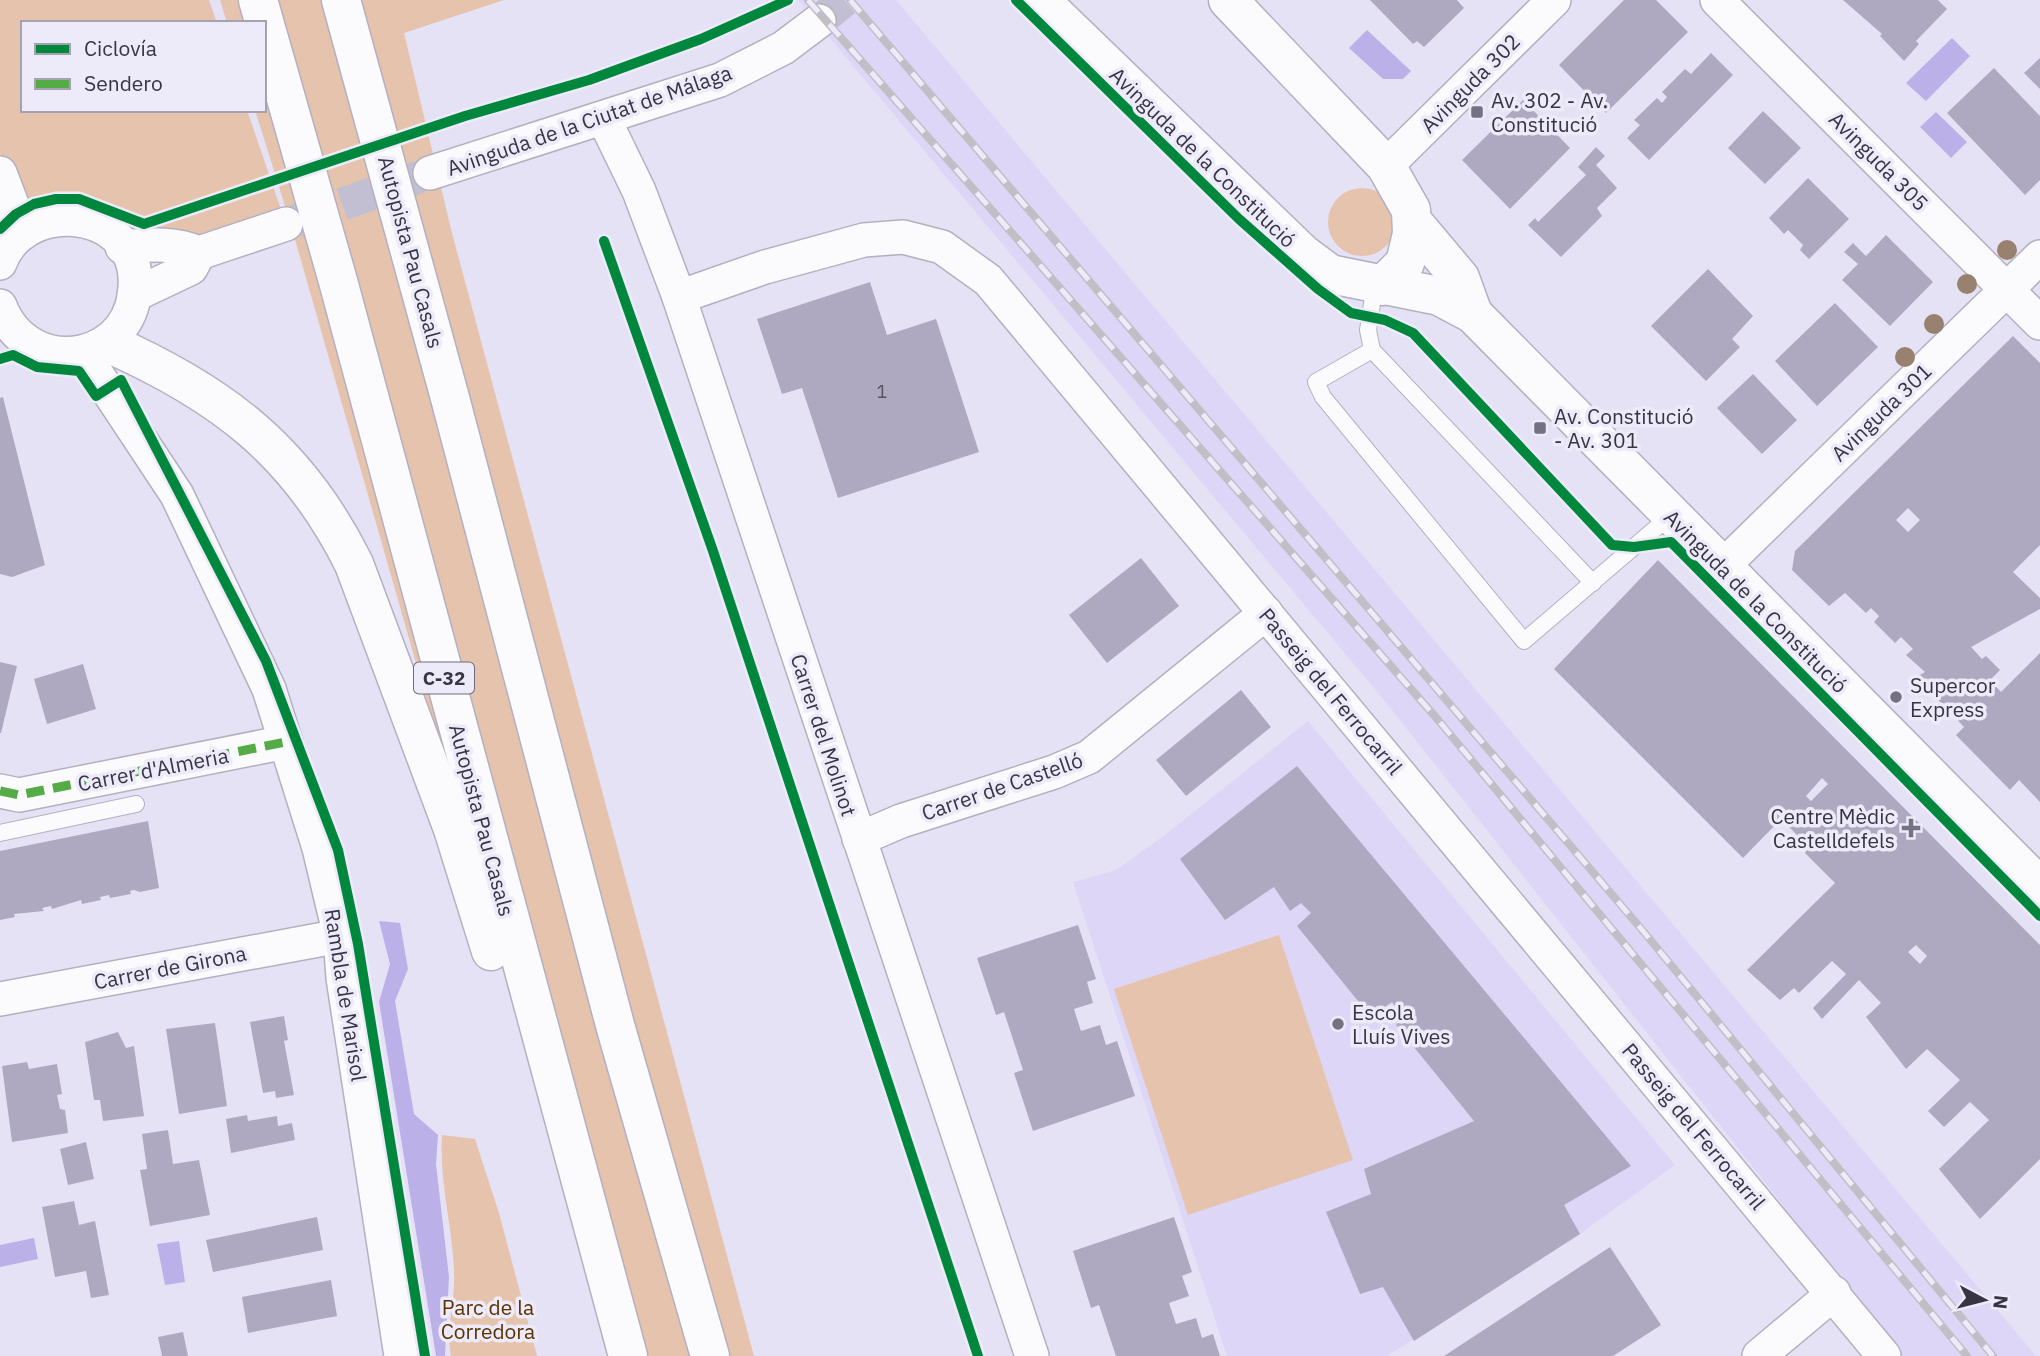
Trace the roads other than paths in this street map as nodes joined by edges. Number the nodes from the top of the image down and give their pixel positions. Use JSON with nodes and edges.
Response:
{"nodes":[{"id":1,"x":258,"y":0,"type":"edge"},
{"id":2,"x":341,"y":0,"type":"edge"},
{"id":3,"x":1040,"y":0,"type":"edge"},
{"id":4,"x":1228,"y":0,"type":"edge"},
{"id":5,"x":1554,"y":0,"type":"edge"},
{"id":6,"x":1717,"y":0,"type":"edge"},
{"id":7,"x":264,"y":21,"type":"edge"},
{"id":8,"x":819,"y":21,"type":"tunnel mouth"},
{"id":9,"x":266,"y":28,"type":"edge"},
{"id":10,"x":604,"y":119,"type":"junction"},
{"id":11,"x":1386,"y":166,"type":"junction"},
{"id":12,"x":0,"y":173,"type":"edge"},
{"id":13,"x":430,"y":173,"type":"tunnel mouth"},
{"id":14,"x":1412,"y":221,"type":"junction"},
{"id":15,"x":286,"y":224,"type":"tunnel mouth"},
{"id":16,"x":23,"y":233,"type":"junction"},
{"id":17,"x":122,"y":247,"type":"junction"},
{"id":18,"x":198,"y":253,"type":"junction"},
{"id":19,"x":2040,"y":257,"type":"edge"},
{"id":20,"x":0,"y":263,"type":"edge"},
{"id":21,"x":1379,"y":285,"type":"junction"},
{"id":22,"x":2007,"y":290,"type":"junction"},
{"id":23,"x":134,"y":295,"type":"junction"},
{"id":24,"x":679,"y":297,"type":"junction"},
{"id":25,"x":1473,"y":314,"type":"junction"},
{"id":26,"x":4,"y":323,"type":"edge"},
{"id":27,"x":2040,"y":323,"type":"edge"},
{"id":28,"x":95,"y":348,"type":"junction"},
{"id":29,"x":1372,"y":350,"type":"junction"},
{"id":30,"x":1670,"y":516,"type":"junction"},
{"id":31,"x":1722,"y":567,"type":"junction"},
{"id":32,"x":1593,"y":583,"type":"junction"},
{"id":33,"x":1266,"y":613,"type":"junction"},
{"id":34,"x":286,"y":742,"type":"junction"},
{"id":35,"x":6,"y":795,"type":"edge"},
{"id":36,"x":136,"y":804,"type":"dead end"},
{"id":37,"x":0,"y":833,"type":"edge"},
{"id":38,"x":859,"y":839,"type":"junction"},
{"id":39,"x":2040,"y":887,"type":"edge"},
{"id":40,"x":340,"y":936,"type":"junction"},
{"id":41,"x":0,"y":999,"type":"edge"},
{"id":42,"x":1833,"y":1293,"type":"junction"},
{"id":43,"x":401,"y":1356,"type":"edge"},
{"id":44,"x":625,"y":1356,"type":"edge"},
{"id":45,"x":710,"y":1356,"type":"edge"},
{"id":46,"x":1032,"y":1356,"type":"edge"},
{"id":47,"x":1759,"y":1356,"type":"edge"},
{"id":48,"x":1884,"y":1356,"type":"edge"}],
"edges":[{"from":1,"to":7,"type":"main road","name":"Autopista Pau Casals","number":"C-32"},
{"from":2,"to":45,"type":"main road","name":"Autopista Pau Casals"},
{"from":3,"to":21,"type":"main road","name":"Avinguda de la Constitució"},
{"from":4,"to":11,"type":"main road","name":"Avinguda de la Constitució"},
{"from":5,"to":11,"type":"street","name":"Avinguda 302"},
{"from":6,"to":22,"type":"street","name":"Avinguda 305"},
{"from":8,"to":10,"type":"street","name":"Avinguda de la Ciutat de Málaga"},
{"from":9,"to":44,"type":"main road","name":"Autopista Pau Casals","number":"C-32"},
{"from":10,"to":13,"type":"street","name":"Avinguda de la Ciutat de Málaga"},
{"from":10,"to":24,"type":"street","name":"Carrer del Molinot"},
{"from":11,"to":14,"type":"main road","name":"Avinguda de la Constitució"},
{"from":12,"to":16,"type":"street"},
{"from":14,"to":21,"type":"main road"},
{"from":14,"to":25,"type":"main road","name":"Avinguda de la Constitució"},
{"from":15,"to":18,"type":"street"},
{"from":16,"to":17,"type":"street"},
{"from":16,"to":20,"type":"street"},
{"from":17,"to":18,"type":"street"},
{"from":17,"to":23,"type":"street"},
{"from":18,"to":23,"type":"street"},
{"from":19,"to":22,"type":"street","name":"Avinguda 301"},
{"from":21,"to":25,"type":"main road","name":"Avinguda de la Constitució"},
{"from":21,"to":29,"type":"lane"},
{"from":22,"to":27,"type":"street","name":"Avinguda 305"},
{"from":22,"to":31,"type":"street","name":"Avinguda 301"},
{"from":23,"to":28,"type":"street"},
{"from":24,"to":33,"type":"street","name":"Passeig del Ferrocarril"},
{"from":24,"to":38,"type":"street","name":"Carrer del Molinot"},
{"from":25,"to":30,"type":"main road","name":"Avinguda de la Constitució"},
{"from":26,"to":28,"type":"street"},
{"from":28,"to":34,"type":"street","name":"Rambla de Marisol"},
{"from":28,"to":44,"type":"main road"},
{"from":29,"to":32,"type":"lane"},
{"from":29,"to":32,"type":"lane"},
{"from":30,"to":31,"type":"main road","name":"Avinguda de la Constitució"},
{"from":30,"to":32,"type":"lane"},
{"from":31,"to":39,"type":"main road","name":"Avinguda de la Constitució"},
{"from":33,"to":38,"type":"street","name":"Carrer de Castelló"},
{"from":33,"to":42,"type":"street","name":"Passeig del Ferrocarril"},
{"from":34,"to":35,"type":"street","name":"Carrer d'Almeria"},
{"from":34,"to":40,"type":"street","name":"Rambla de Marisol"},
{"from":36,"to":37,"type":"lane"},
{"from":38,"to":46,"type":"street","name":"Carrer del Molinot"},
{"from":40,"to":41,"type":"street","name":"Carrer de Girona"},
{"from":40,"to":43,"type":"street","name":"Rambla de Marisol"},
{"from":42,"to":47,"type":"street"},
{"from":42,"to":48,"type":"street","name":"Passeig del Ferrocarril"}]}
